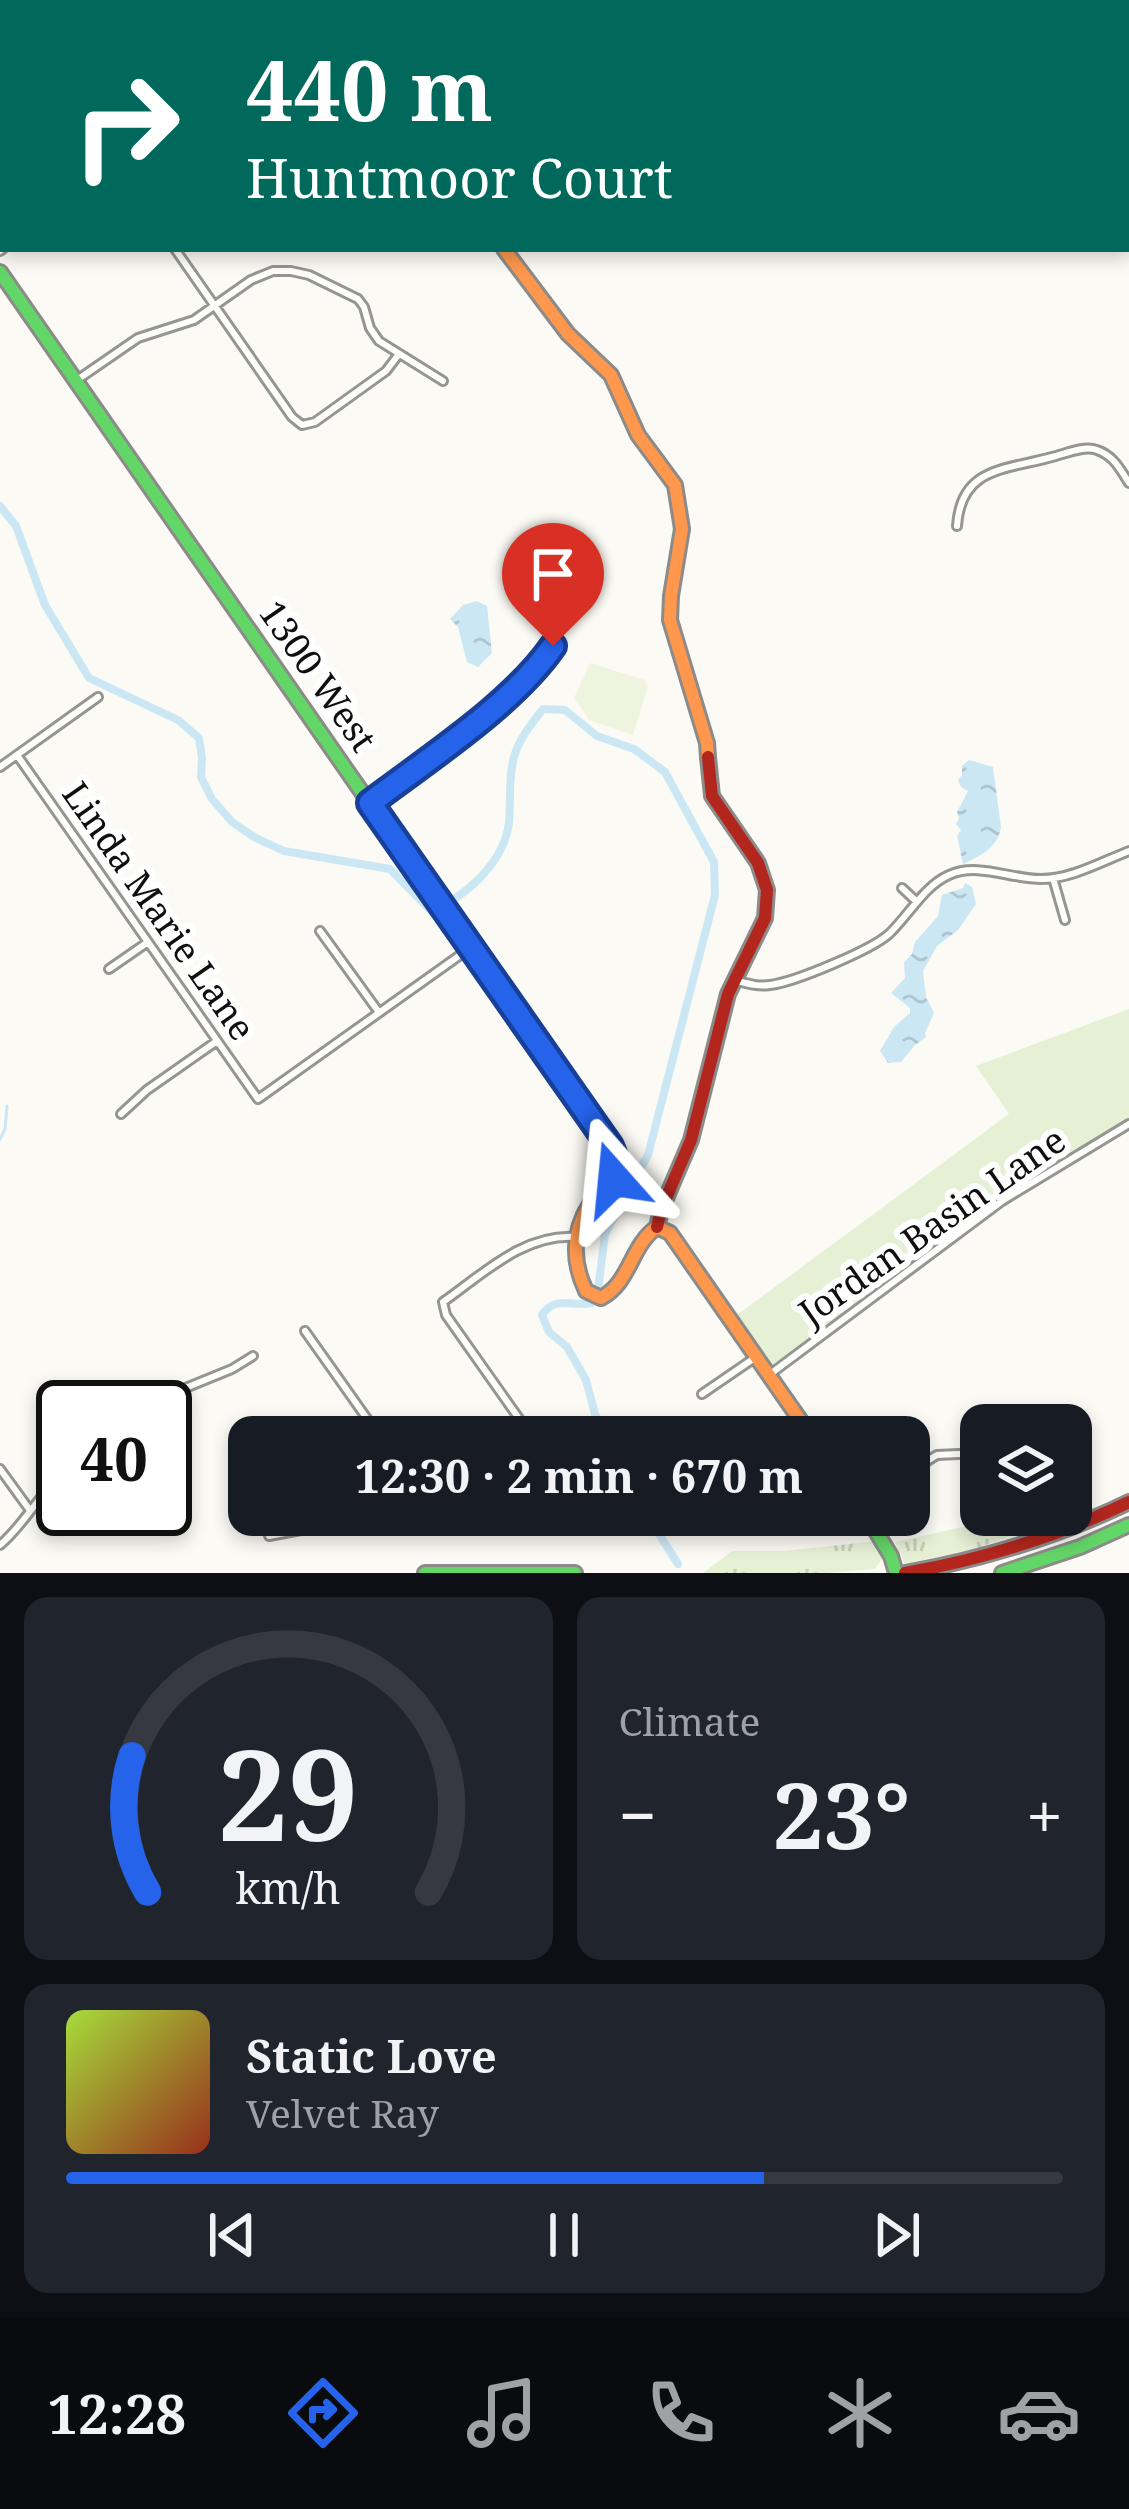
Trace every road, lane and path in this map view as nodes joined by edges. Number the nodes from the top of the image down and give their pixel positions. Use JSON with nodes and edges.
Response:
{"nodes":[{"id":1,"x":177,"y":252,"type":"edge"},
{"id":2,"x":506,"y":252,"type":"edge"},
{"id":3,"x":0,"y":272,"type":"edge"},
{"id":4,"x":214,"y":306,"type":"junction"},
{"id":5,"x":399,"y":354,"type":"junction"},
{"id":6,"x":77,"y":380,"type":"junction"},
{"id":7,"x":442,"y":381,"type":"dead end"},
{"id":8,"x":1129,"y":483,"type":"edge"},
{"id":9,"x":957,"y":526,"type":"dead end"},
{"id":10,"x":556,"y":576,"type":"dead end"},
{"id":11,"x":98,"y":697,"type":"dead end"},
{"id":12,"x":17,"y":755,"type":"junction"},
{"id":13,"x":0,"y":767,"type":"edge"},
{"id":14,"x":370,"y":803,"type":"junction"},
{"id":15,"x":1129,"y":851,"type":"edge"},
{"id":16,"x":1053,"y":878,"type":"junction"},
{"id":17,"x":902,"y":888,"type":"dead end"},
{"id":18,"x":918,"y":902,"type":"junction"},
{"id":19,"x":1065,"y":920,"type":"dead end"},
{"id":20,"x":320,"y":931,"type":"dead end"},
{"id":21,"x":148,"y":942,"type":"junction"},
{"id":22,"x":470,"y":948,"type":"junction"},
{"id":23,"x":109,"y":969,"type":"dead end"},
{"id":24,"x":734,"y":980,"type":"junction"},
{"id":25,"x":378,"y":1012,"type":"junction"},
{"id":26,"x":217,"y":1041,"type":"junction"},
{"id":27,"x":121,"y":1114,"type":"dead end"},
{"id":28,"x":1129,"y":1124,"type":"edge"},
{"id":29,"x":657,"y":1227,"type":"junction"},
{"id":30,"x":576,"y":1237,"type":"junction"},
{"id":31,"x":305,"y":1330,"type":"dead end"},
{"id":32,"x":253,"y":1356,"type":"dead end"},
{"id":33,"x":756,"y":1357,"type":"junction"},
{"id":34,"x":769,"y":1375,"type":"junction"},
{"id":35,"x":192,"y":1385,"type":"edge"},
{"id":36,"x":701,"y":1394,"type":"dead end"},
{"id":37,"x":365,"y":1416,"type":"edge"},
{"id":38,"x":517,"y":1416,"type":"edge"},
{"id":39,"x":797,"y":1416,"type":"edge"},
{"id":40,"x":960,"y":1454,"type":"edge"},
{"id":41,"x":930,"y":1459,"type":"edge"},
{"id":42,"x":0,"y":1469,"type":"edge"},
{"id":43,"x":36,"y":1502,"type":"edge"},
{"id":44,"x":1129,"y":1502,"type":"edge"},
{"id":45,"x":29,"y":1509,"type":"junction"},
{"id":46,"x":1129,"y":1525,"type":"edge"},
{"id":47,"x":879,"y":1536,"type":"edge"},
{"id":48,"x":0,"y":1545,"type":"edge"},
{"id":49,"x":424,"y":1573,"type":"edge"},
{"id":50,"x":575,"y":1573,"type":"edge"},
{"id":51,"x":896,"y":1573,"type":"edge"},
{"id":52,"x":905,"y":1573,"type":"edge"},
{"id":53,"x":1002,"y":1573,"type":"edge"}],
"edges":[{"from":1,"to":4,"type":"street"},
{"from":2,"to":24,"type":"main road"},
{"from":3,"to":6,"type":"main road","name":"1300 West"},
{"from":4,"to":5,"type":"street"},
{"from":4,"to":5,"type":"street"},
{"from":4,"to":6,"type":"street"},
{"from":5,"to":7,"type":"street"},
{"from":6,"to":14,"type":"main road","name":"1300 West"},
{"from":8,"to":9,"type":"street"},
{"from":10,"to":14,"type":"street"},
{"from":11,"to":12,"type":"street"},
{"from":12,"to":13,"type":"street"},
{"from":12,"to":21,"type":"street","name":"Linda Marie Lane"},
{"from":14,"to":22,"type":"main road","name":"1300 West"},
{"from":15,"to":16,"type":"street"},
{"from":16,"to":18,"type":"street"},
{"from":16,"to":19,"type":"street"},
{"from":17,"to":18,"type":"street"},
{"from":18,"to":24,"type":"street"},
{"from":20,"to":25,"type":"street"},
{"from":21,"to":23,"type":"street"},
{"from":21,"to":26,"type":"street","name":"Linda Marie Lane"},
{"from":22,"to":25,"type":"street"},
{"from":22,"to":30,"type":"main road","name":"1300 West"},
{"from":24,"to":29,"type":"main road"},
{"from":25,"to":26,"type":"street","name":"Linda Marie Lane"},
{"from":26,"to":27,"type":"street"},
{"from":28,"to":34,"type":"street","name":"Jordan Basin Lane"},
{"from":29,"to":30,"type":"main road"},
{"from":29,"to":33,"type":"main road"},
{"from":30,"to":38,"type":"street"},
{"from":31,"to":37,"type":"street"},
{"from":32,"to":35,"type":"street"},
{"from":33,"to":34,"type":"main road"},
{"from":33,"to":36,"type":"street"},
{"from":34,"to":39,"type":"main road"},
{"from":40,"to":41,"type":"street"},
{"from":42,"to":45,"type":"street"},
{"from":43,"to":45,"type":"street"},
{"from":44,"to":52,"type":"main road"},
{"from":45,"to":48,"type":"street"},
{"from":46,"to":53,"type":"main road"},
{"from":47,"to":51,"type":"main road"},
{"from":49,"to":50,"type":"main road"}]}
